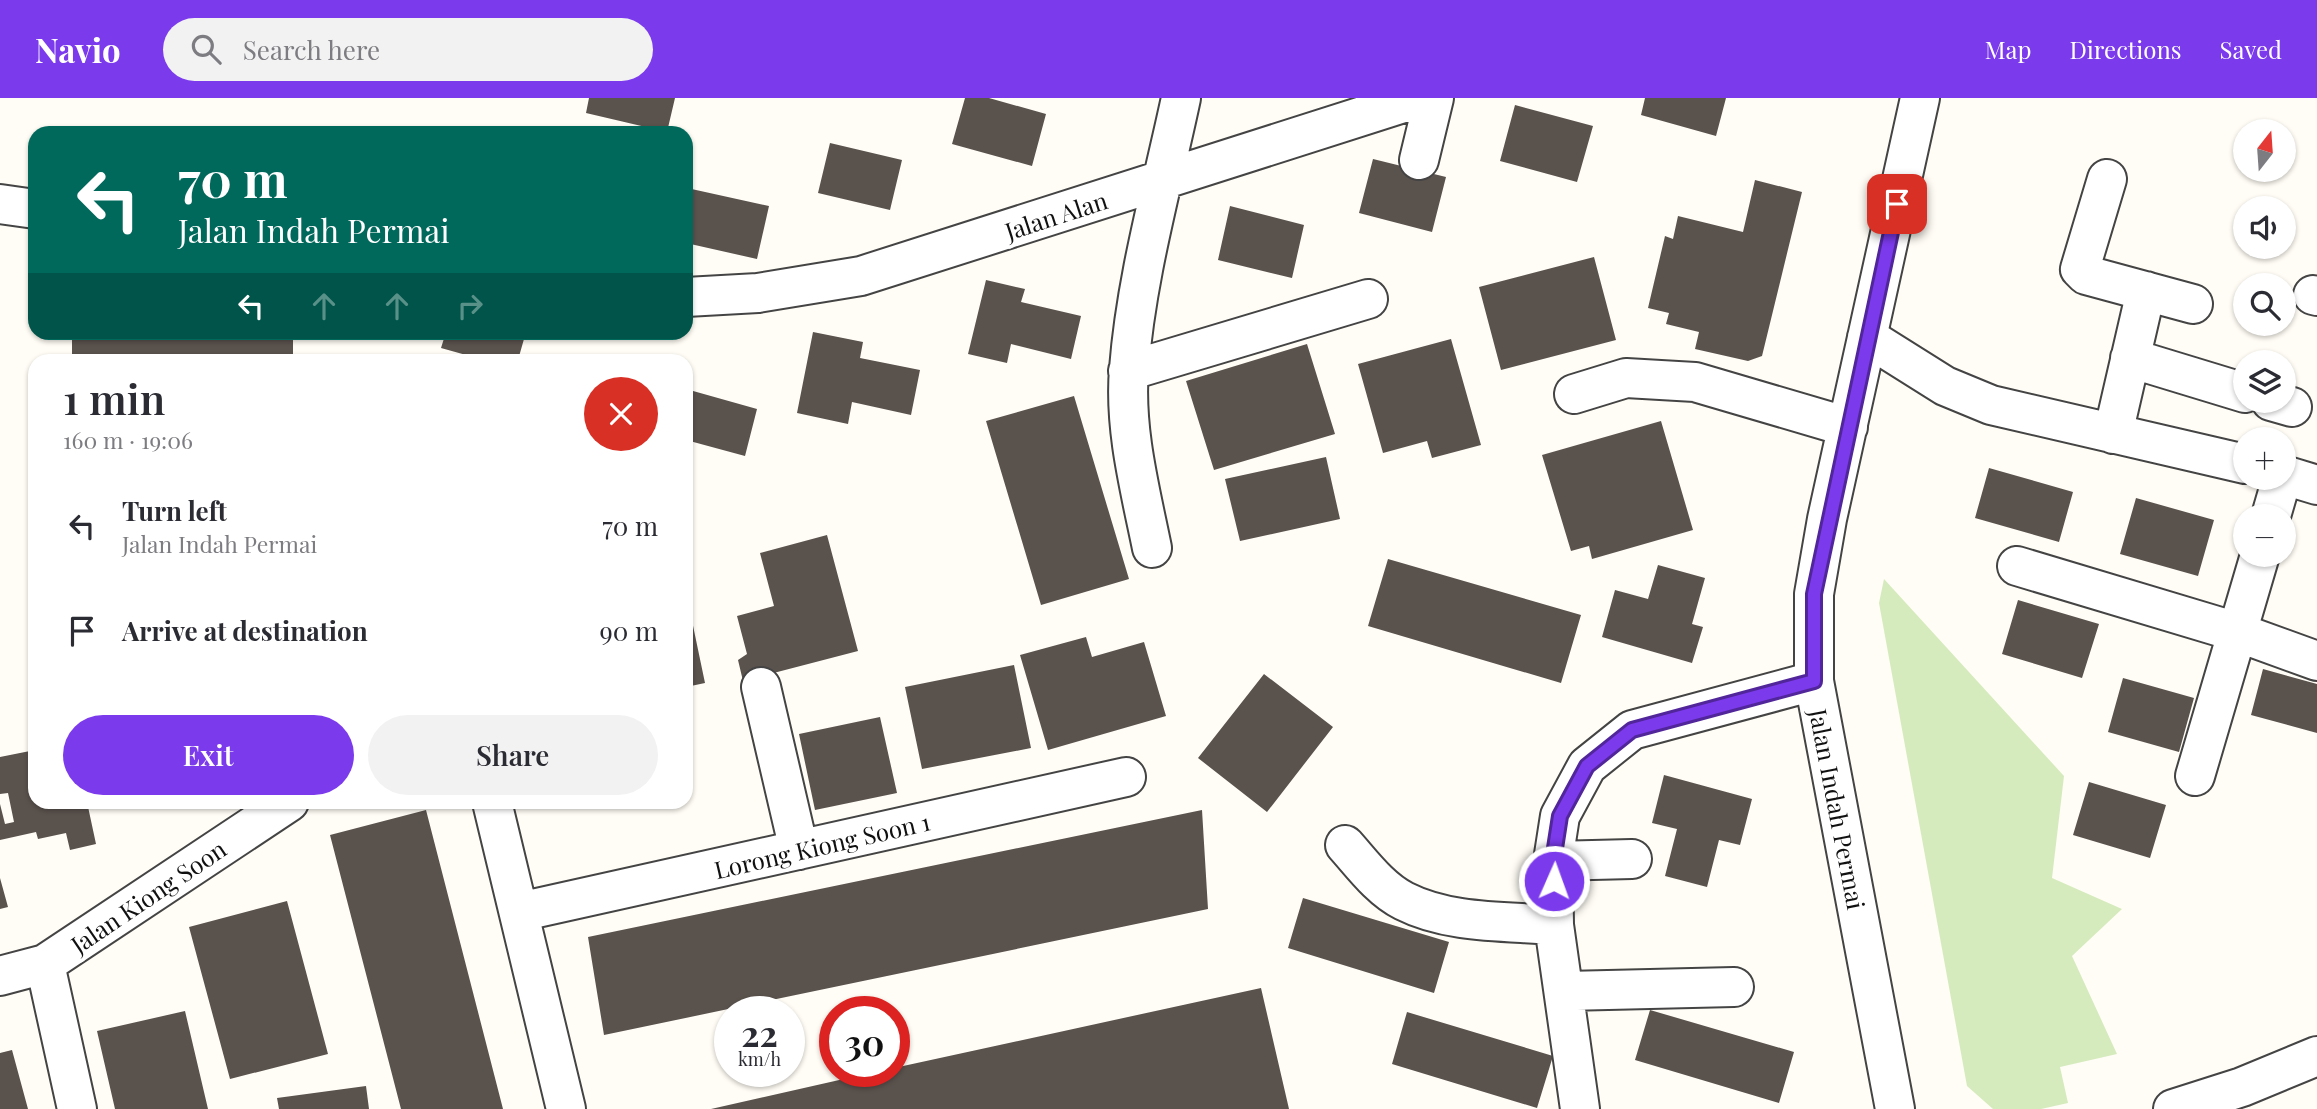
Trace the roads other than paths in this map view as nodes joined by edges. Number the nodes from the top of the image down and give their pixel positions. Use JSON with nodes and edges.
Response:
{"nodes":[{"id":1,"x":1181,"y":98,"type":"edge"},
{"id":2,"x":1419,"y":98,"type":"edge"},
{"id":3,"x":1434,"y":98,"type":"edge"},
{"id":4,"x":1920,"y":98,"type":"edge"},
{"id":5,"x":1419,"y":160,"type":"dead end"},
{"id":6,"x":2107,"y":178,"type":"dead end"},
{"id":7,"x":1163,"y":181,"type":"junction"},
{"id":8,"x":0,"y":204,"type":"edge"},
{"id":9,"x":28,"y":208,"type":"edge"},
{"id":10,"x":2146,"y":291,"type":"junction"},
{"id":11,"x":693,"y":297,"type":"edge"},
{"id":12,"x":1368,"y":299,"type":"dead end"},
{"id":13,"x":2193,"y":304,"type":"dead end"},
{"id":14,"x":1867,"y":337,"type":"junction"},
{"id":15,"x":2130,"y":358,"type":"junction"},
{"id":16,"x":1128,"y":371,"type":"junction"},
{"id":17,"x":2233,"y":389,"type":"edge"},
{"id":18,"x":1574,"y":394,"type":"dead end"},
{"id":19,"x":1848,"y":427,"type":"junction"},
{"id":20,"x":2113,"y":434,"type":"junction"},
{"id":21,"x":2233,"y":461,"type":"edge"},
{"id":22,"x":2296,"y":480,"type":"edge"},
{"id":23,"x":2317,"y":485,"type":"edge"},
{"id":24,"x":1152,"y":548,"type":"dead end"},
{"id":25,"x":2017,"y":566,"type":"dead end"},
{"id":26,"x":2256,"y":567,"type":"edge"},
{"id":27,"x":2237,"y":632,"type":"junction"},
{"id":28,"x":2317,"y":661,"type":"edge"},
{"id":29,"x":1814,"y":681,"type":"junction"},
{"id":30,"x":761,"y":687,"type":"dead end"},
{"id":31,"x":2195,"y":776,"type":"dead end"},
{"id":32,"x":1126,"y":777,"type":"dead end"},
{"id":33,"x":278,"y":809,"type":"edge"},
{"id":34,"x":494,"y":809,"type":"edge"},
{"id":35,"x":1345,"y":845,"type":"dead end"},
{"id":36,"x":799,"y":850,"type":"junction"},
{"id":37,"x":1632,"y":859,"type":"dead end"},
{"id":38,"x":1553,"y":861,"type":"junction"},
{"id":39,"x":519,"y":912,"type":"junction"},
{"id":40,"x":1555,"y":925,"type":"junction"},
{"id":41,"x":45,"y":964,"type":"junction"},
{"id":42,"x":0,"y":976,"type":"edge"},
{"id":43,"x":1734,"y":987,"type":"dead end"},
{"id":44,"x":1566,"y":991,"type":"junction"},
{"id":45,"x":2317,"y":1056,"type":"edge"},
{"id":46,"x":77,"y":1109,"type":"edge"},
{"id":47,"x":566,"y":1109,"type":"edge"},
{"id":48,"x":1580,"y":1109,"type":"edge"},
{"id":49,"x":1895,"y":1109,"type":"edge"},
{"id":50,"x":2173,"y":1109,"type":"edge"}],
"edges":[{"from":1,"to":7,"type":"street"},
{"from":2,"to":7,"type":"street","name":"Jalan Alan"},
{"from":3,"to":5,"type":"street"},
{"from":4,"to":14,"type":"street","name":"Jalan Indah Permai"},
{"from":6,"to":10,"type":"street"},
{"from":7,"to":11,"type":"street","name":"Jalan Alan"},
{"from":7,"to":16,"type":"street"},
{"from":8,"to":9,"type":"street"},
{"from":10,"to":13,"type":"street"},
{"from":10,"to":15,"type":"street"},
{"from":12,"to":16,"type":"street"},
{"from":14,"to":19,"type":"street","name":"Jalan Indah Permai"},
{"from":14,"to":20,"type":"street"},
{"from":15,"to":17,"type":"street"},
{"from":15,"to":20,"type":"street"},
{"from":16,"to":24,"type":"street"},
{"from":18,"to":19,"type":"street"},
{"from":19,"to":29,"type":"street","name":"Jalan Indah Permai"},
{"from":20,"to":21,"type":"street"},
{"from":22,"to":23,"type":"street"},
{"from":25,"to":27,"type":"street"},
{"from":26,"to":27,"type":"street"},
{"from":27,"to":28,"type":"street"},
{"from":27,"to":31,"type":"street"},
{"from":29,"to":38,"type":"street"},
{"from":29,"to":49,"type":"street","name":"Jalan Indah Permai"},
{"from":30,"to":36,"type":"street"},
{"from":32,"to":36,"type":"street","name":"Lorong Kiong Soon 1"},
{"from":33,"to":41,"type":"street","name":"Jalan Kiong Soon"},
{"from":34,"to":39,"type":"street"},
{"from":35,"to":40,"type":"street"},
{"from":36,"to":39,"type":"street","name":"Lorong Kiong Soon 1"},
{"from":37,"to":38,"type":"street"},
{"from":38,"to":40,"type":"street"},
{"from":39,"to":47,"type":"street"},
{"from":40,"to":44,"type":"street"},
{"from":41,"to":42,"type":"street","name":"Jalan Kiong Soon"},
{"from":41,"to":46,"type":"street"},
{"from":43,"to":44,"type":"street"},
{"from":44,"to":48,"type":"street"},
{"from":45,"to":50,"type":"street"}]}
